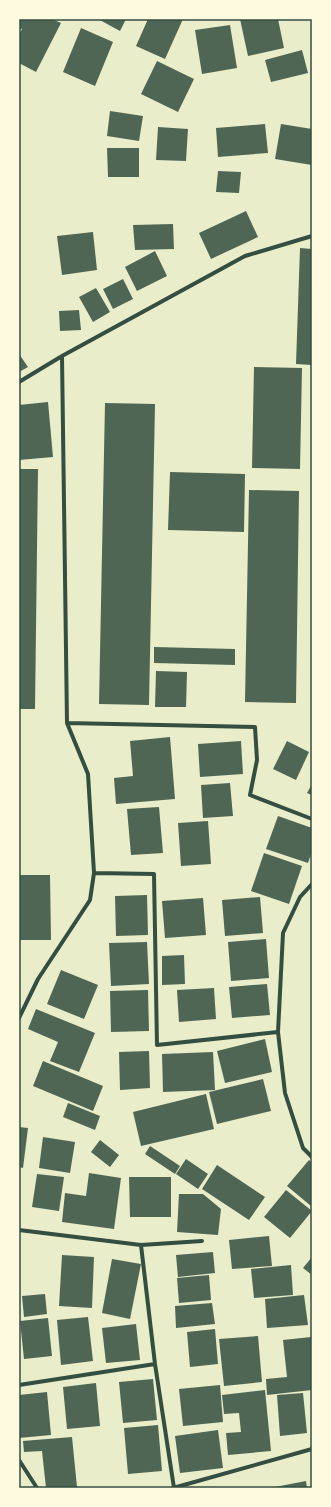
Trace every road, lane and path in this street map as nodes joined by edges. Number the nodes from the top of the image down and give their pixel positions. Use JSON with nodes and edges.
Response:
{"nodes":[{"id":1,"x":312,"y":236,"type":"edge"},
{"id":2,"x":62,"y":356,"type":"junction"},
{"id":3,"x":19,"y":382,"type":"edge"},
{"id":4,"x":67,"y":723,"type":"junction"},
{"id":5,"x":312,"y":819,"type":"edge"},
{"id":6,"x":94,"y":873,"type":"junction"},
{"id":7,"x":312,"y":884,"type":"edge"},
{"id":8,"x":19,"y":1018,"type":"edge"},
{"id":9,"x":278,"y":1032,"type":"junction"},
{"id":10,"x":312,"y":1157,"type":"edge"},
{"id":11,"x":19,"y":1230,"type":"edge"},
{"id":12,"x":202,"y":1242,"type":"dead end"},
{"id":13,"x":142,"y":1245,"type":"junction"},
{"id":14,"x":155,"y":1364,"type":"junction"},
{"id":15,"x":19,"y":1385,"type":"edge"},
{"id":16,"x":312,"y":1449,"type":"edge"},
{"id":17,"x":19,"y":1460,"type":"edge"},
{"id":18,"x":37,"y":1488,"type":"edge"},
{"id":19,"x":174,"y":1488,"type":"edge"}],
"edges":[{"from":1,"to":2,"type":"street"},
{"from":2,"to":3,"type":"street"},
{"from":2,"to":4,"type":"street"},
{"from":4,"to":5,"type":"street"},
{"from":4,"to":6,"type":"street"},
{"from":6,"to":8,"type":"street"},
{"from":6,"to":9,"type":"street"},
{"from":7,"to":9,"type":"street"},
{"from":9,"to":10,"type":"street"},
{"from":11,"to":13,"type":"street"},
{"from":12,"to":13,"type":"street"},
{"from":13,"to":14,"type":"street"},
{"from":14,"to":15,"type":"street"},
{"from":14,"to":19,"type":"street"},
{"from":16,"to":19,"type":"street"},
{"from":17,"to":18,"type":"street"}]}
